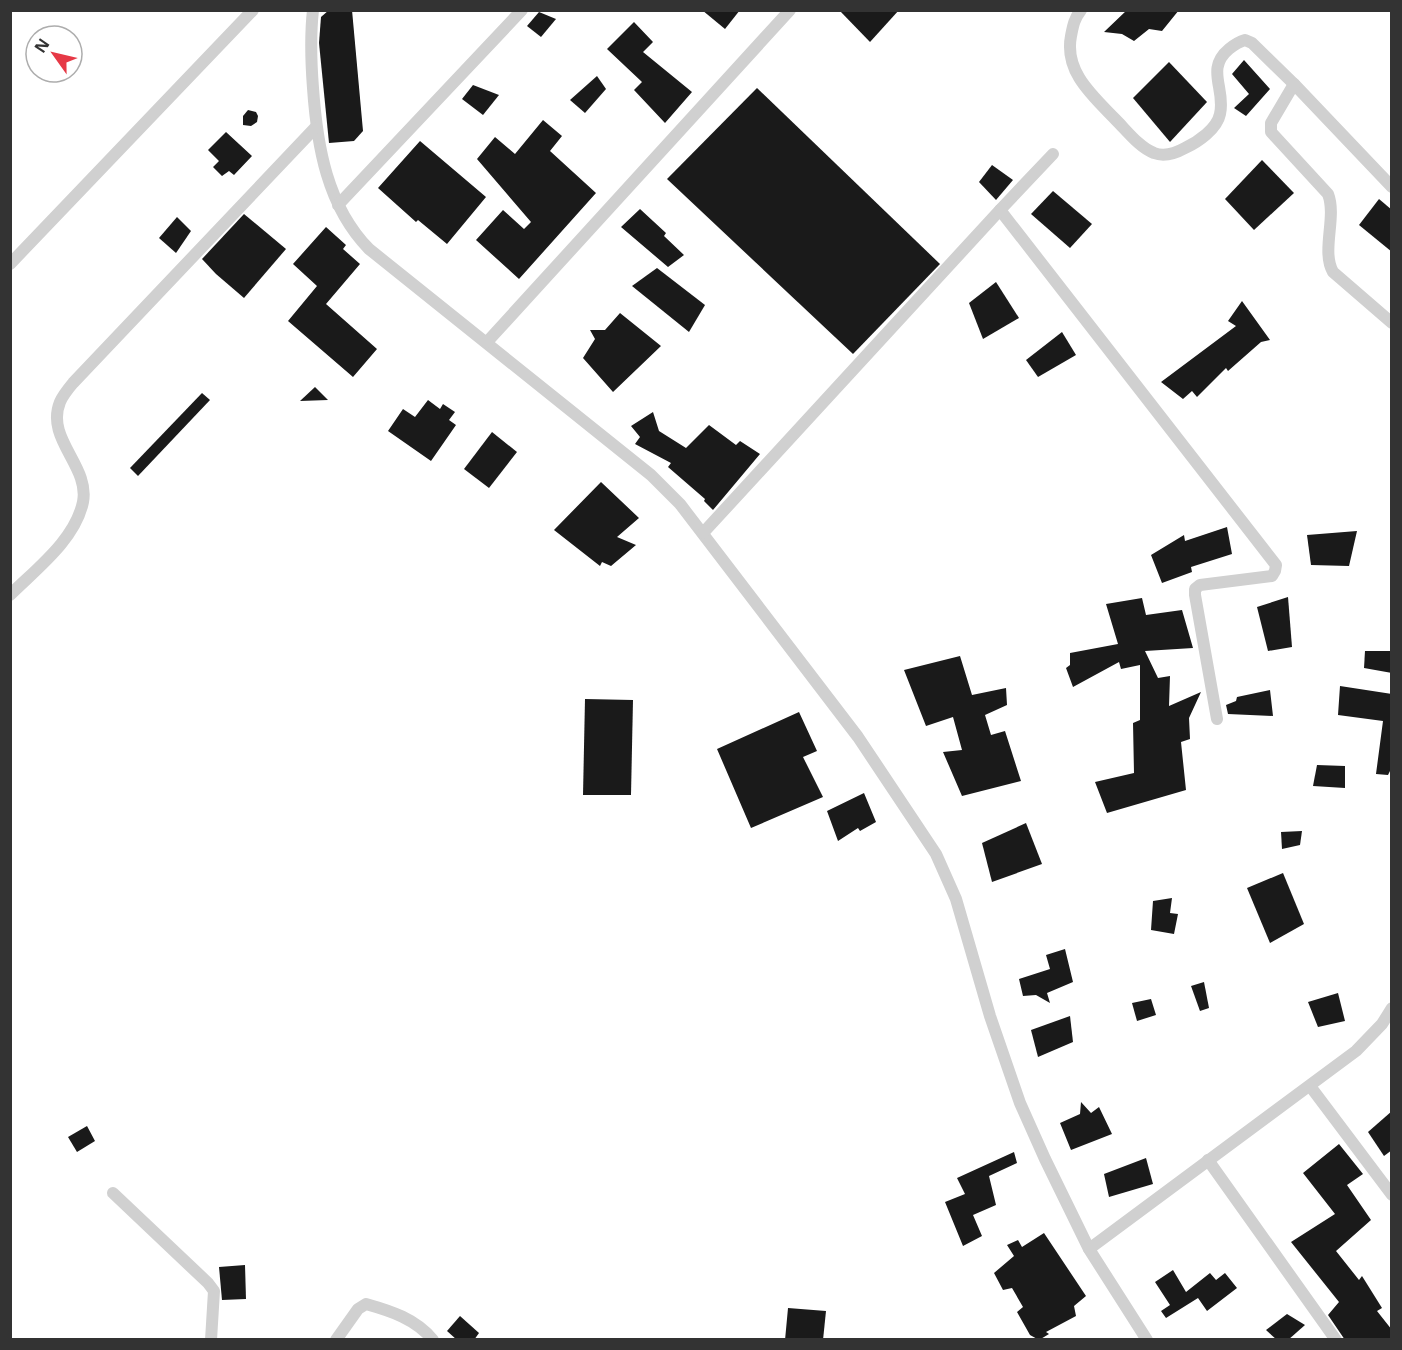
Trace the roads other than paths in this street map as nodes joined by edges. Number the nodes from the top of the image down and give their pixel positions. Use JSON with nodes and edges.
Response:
{"nodes":[{"id":1,"x":253,"y":10,"type":"edge"},
{"id":2,"x":312,"y":10,"type":"edge"},
{"id":3,"x":522,"y":10,"type":"edge"},
{"id":4,"x":790,"y":10,"type":"edge"},
{"id":5,"x":1081,"y":10,"type":"edge"},
{"id":6,"x":1294,"y":84,"type":"junction"},
{"id":7,"x":315,"y":128,"type":"junction"},
{"id":8,"x":1053,"y":154,"type":"dead end"},
{"id":9,"x":1392,"y":187,"type":"edge"},
{"id":10,"x":338,"y":205,"type":"junction"},
{"id":11,"x":1000,"y":210,"type":"junction"},
{"id":12,"x":10,"y":264,"type":"edge"},
{"id":13,"x":1392,"y":323,"type":"edge"},
{"id":14,"x":487,"y":342,"type":"junction"},
{"id":15,"x":703,"y":533,"type":"junction"},
{"id":16,"x":10,"y":596,"type":"edge"},
{"id":17,"x":1217,"y":719,"type":"dead end"},
{"id":18,"x":1392,"y":1008,"type":"edge"},
{"id":19,"x":1310,"y":1086,"type":"junction"},
{"id":20,"x":1208,"y":1160,"type":"junction"},
{"id":21,"x":113,"y":1192,"type":"dead end"},
{"id":22,"x":1392,"y":1195,"type":"edge"},
{"id":23,"x":1089,"y":1249,"type":"junction"},
{"id":24,"x":211,"y":1340,"type":"edge"},
{"id":25,"x":336,"y":1340,"type":"edge"},
{"id":26,"x":433,"y":1340,"type":"edge"},
{"id":27,"x":1147,"y":1340,"type":"edge"},
{"id":28,"x":1336,"y":1340,"type":"edge"}],
"edges":[{"from":1,"to":12,"type":"street"},
{"from":2,"to":7,"type":"street"},
{"from":3,"to":10,"type":"street"},
{"from":4,"to":14,"type":"street"},
{"from":5,"to":6,"type":"street"},
{"from":6,"to":9,"type":"street"},
{"from":6,"to":13,"type":"street"},
{"from":7,"to":10,"type":"street"},
{"from":7,"to":16,"type":"street"},
{"from":8,"to":11,"type":"street"},
{"from":10,"to":14,"type":"street"},
{"from":11,"to":15,"type":"street"},
{"from":11,"to":17,"type":"street"},
{"from":14,"to":15,"type":"street"},
{"from":15,"to":23,"type":"street"},
{"from":18,"to":19,"type":"street"},
{"from":19,"to":20,"type":"street"},
{"from":19,"to":22,"type":"street"},
{"from":20,"to":23,"type":"street"},
{"from":20,"to":28,"type":"street"},
{"from":21,"to":24,"type":"street"},
{"from":23,"to":27,"type":"street"},
{"from":25,"to":26,"type":"street"}]}
